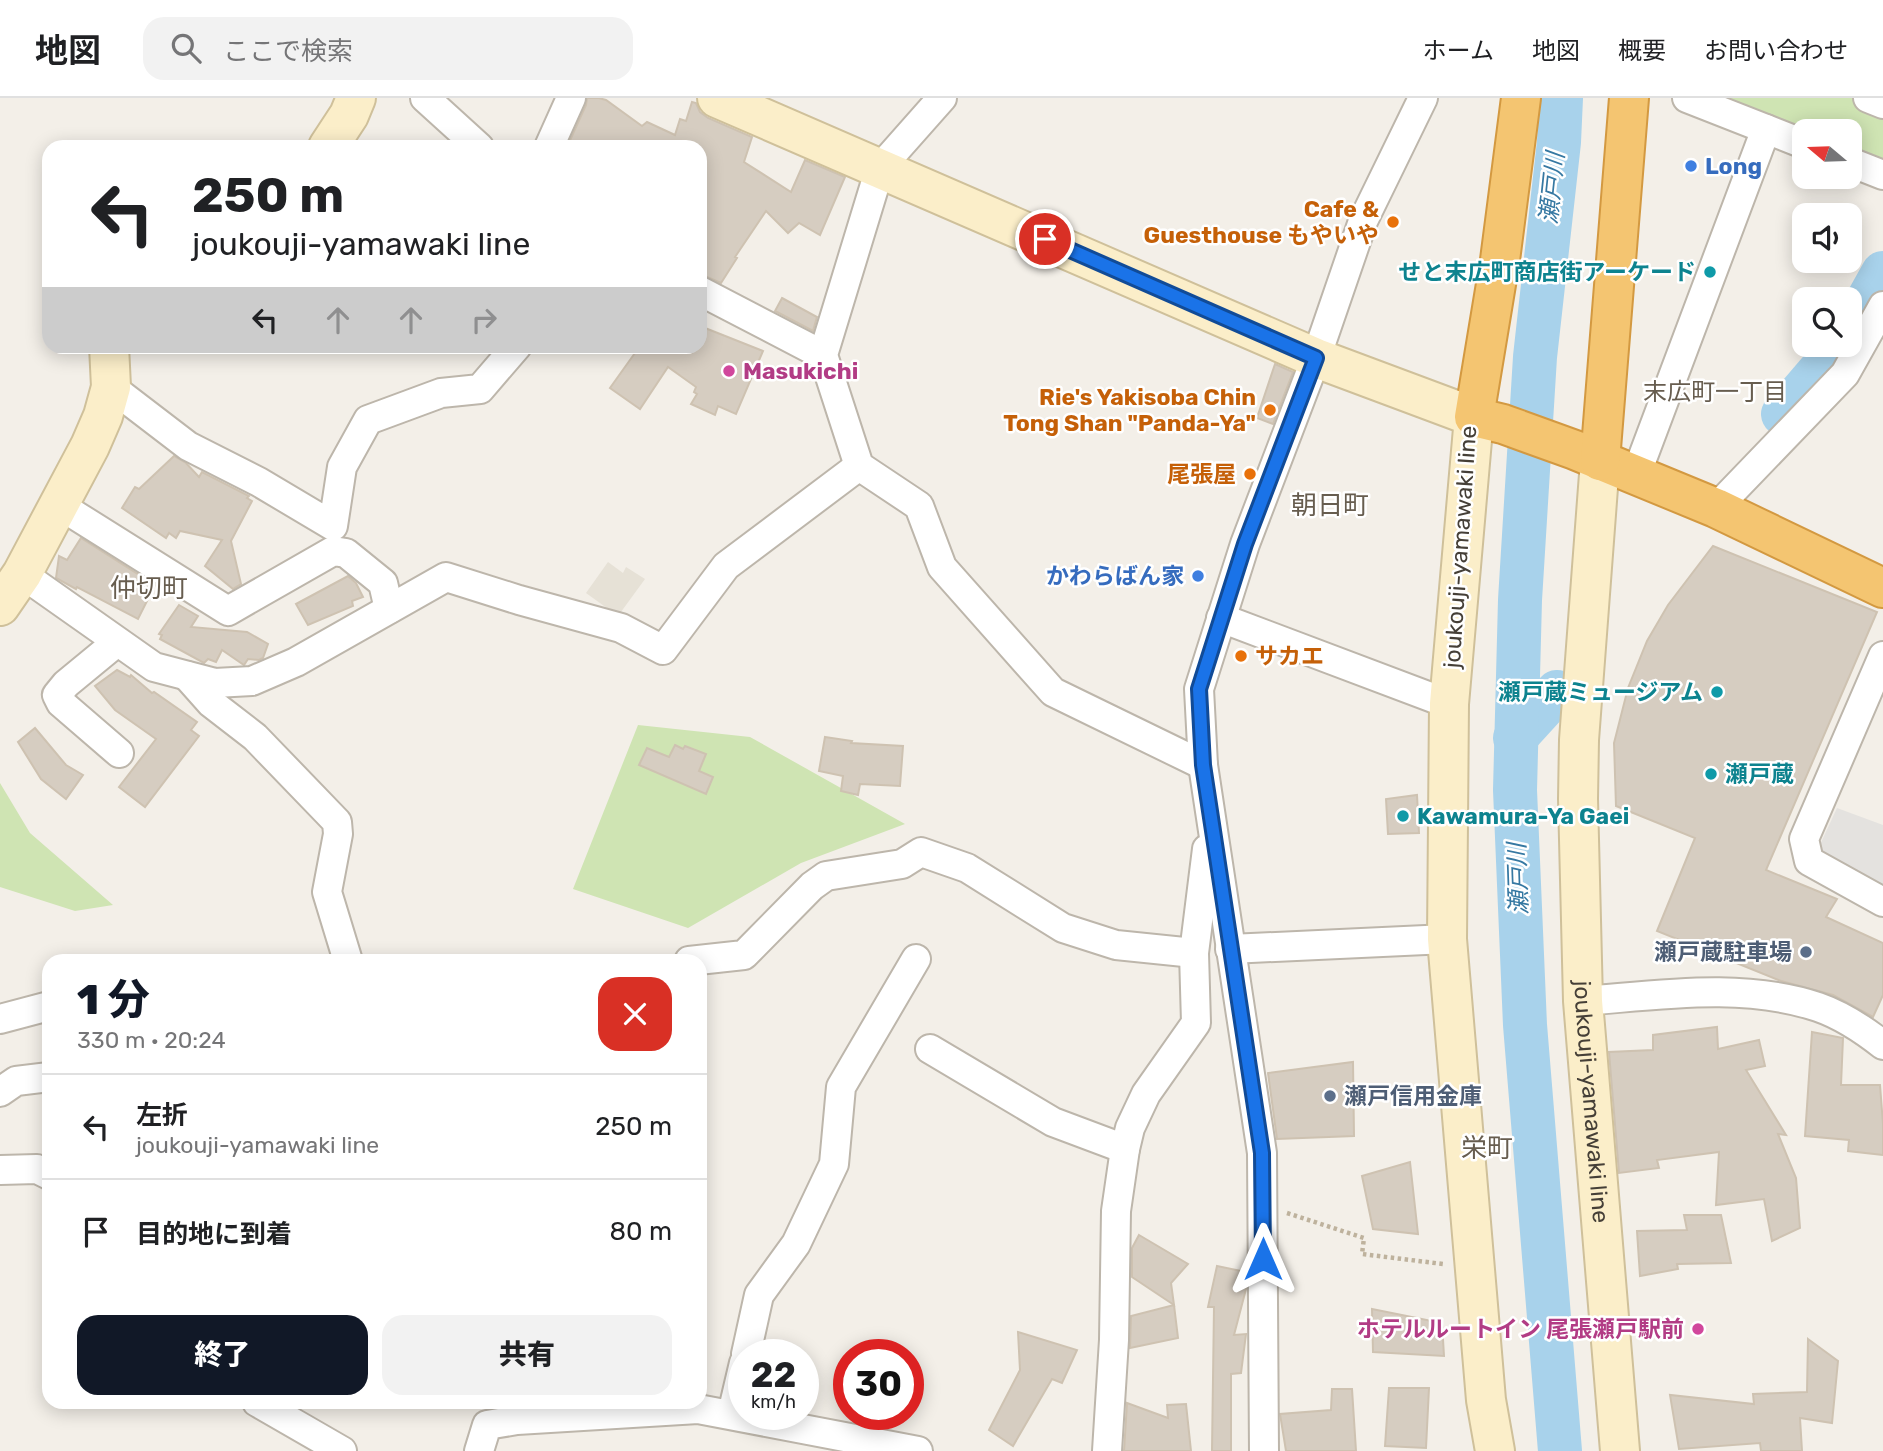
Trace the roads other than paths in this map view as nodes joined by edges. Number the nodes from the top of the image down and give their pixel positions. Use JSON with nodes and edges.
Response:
{"nodes":[{"id":1,"x":356,"y":98,"type":"edge"},
{"id":2,"x":425,"y":98,"type":"edge"},
{"id":3,"x":571,"y":98,"type":"edge"},
{"id":4,"x":717,"y":98,"type":"edge"},
{"id":5,"x":942,"y":98,"type":"edge"},
{"id":6,"x":1423,"y":98,"type":"edge"},
{"id":7,"x":1521,"y":98,"type":"edge"},
{"id":8,"x":1629,"y":98,"type":"edge"},
{"id":9,"x":1686,"y":98,"type":"edge"},
{"id":10,"x":1868,"y":98,"type":"edge"},
{"id":11,"x":1883,"y":104,"type":"edge"},
{"id":12,"x":1766,"y":129,"type":"junction"},
{"id":13,"x":1792,"y":139,"type":"edge"},
{"id":14,"x":333,"y":140,"type":"edge"},
{"id":15,"x":471,"y":140,"type":"edge"},
{"id":16,"x":552,"y":140,"type":"edge"},
{"id":17,"x":1862,"y":167,"type":"edge"},
{"id":18,"x":880,"y":168,"type":"junction"},
{"id":19,"x":1883,"y":175,"type":"edge"},
{"id":20,"x":707,"y":295,"type":"edge"},
{"id":21,"x":1883,"y":306,"type":"edge"},
{"id":22,"x":109,"y":354,"type":"edge"},
{"id":23,"x":510,"y":354,"type":"edge"},
{"id":24,"x":823,"y":355,"type":"junction"},
{"id":25,"x":1316,"y":358,"type":"junction"},
{"id":26,"x":111,"y":387,"type":"junction"},
{"id":27,"x":1488,"y":421,"type":"junction"},
{"id":28,"x":1587,"y":455,"type":"junction"},
{"id":29,"x":859,"y":466,"type":"junction"},
{"id":30,"x":1636,"y":475,"type":"junction"},
{"id":31,"x":59,"y":505,"type":"junction"},
{"id":32,"x":1716,"y":508,"type":"junction"},
{"id":33,"x":22,"y":574,"type":"junction"},
{"id":34,"x":1883,"y":588,"type":"edge"},
{"id":35,"x":0,"y":606,"type":"edge"},
{"id":36,"x":388,"y":610,"type":"junction"},
{"id":37,"x":1221,"y":618,"type":"junction"},
{"id":38,"x":117,"y":642,"type":"junction"},
{"id":39,"x":1883,"y":656,"type":"edge"},
{"id":40,"x":187,"y":676,"type":"junction"},
{"id":41,"x":1449,"y":704,"type":"junction"},
{"id":42,"x":119,"y":753,"type":"dead end"},
{"id":43,"x":1203,"y":765,"type":"junction"},
{"id":44,"x":1212,"y":813,"type":"junction"},
{"id":45,"x":1883,"y":902,"type":"edge"},
{"id":46,"x":1447,"y":939,"type":"junction"},
{"id":47,"x":1230,"y":949,"type":"junction"},
{"id":48,"x":1194,"y":953,"type":"junction"},
{"id":49,"x":346,"y":954,"type":"edge"},
{"id":50,"x":707,"y":959,"type":"edge"},
{"id":51,"x":916,"y":959,"type":"dead end"},
{"id":52,"x":1583,"y":1001,"type":"junction"},
{"id":53,"x":42,"y":1008,"type":"edge"},
{"id":54,"x":0,"y":1019,"type":"edge"},
{"id":55,"x":1883,"y":1045,"type":"edge"},
{"id":56,"x":930,"y":1049,"type":"dead end"},
{"id":57,"x":42,"y":1078,"type":"edge"},
{"id":58,"x":0,"y":1092,"type":"edge"},
{"id":59,"x":1125,"y":1149,"type":"junction"},
{"id":60,"x":0,"y":1170,"type":"edge"},
{"id":61,"x":42,"y":1172,"type":"edge"},
{"id":62,"x":750,"y":1339,"type":"edge"},
{"id":63,"x":279,"y":1409,"type":"edge"},
{"id":64,"x":728,"y":1414,"type":"edge"},
{"id":65,"x":810,"y":1430,"type":"edge"},
{"id":66,"x":342,"y":1451,"type":"edge"},
{"id":67,"x":479,"y":1451,"type":"edge"},
{"id":68,"x":918,"y":1451,"type":"edge"},
{"id":69,"x":1107,"y":1451,"type":"edge"},
{"id":70,"x":1264,"y":1451,"type":"edge"},
{"id":71,"x":1496,"y":1451,"type":"edge"},
{"id":72,"x":1620,"y":1451,"type":"edge"}],
"edges":[{"from":1,"to":14,"type":"main road"},
{"from":2,"to":15,"type":"street"},
{"from":3,"to":16,"type":"street"},
{"from":4,"to":18,"type":"main road","name":"joukouji-yamawaki line"},
{"from":5,"to":18,"type":"street"},
{"from":6,"to":25,"type":"street"},
{"from":7,"to":27,"type":"highway"},
{"from":8,"to":28,"type":"highway"},
{"from":9,"to":12,"type":"street"},
{"from":10,"to":11,"type":"street"},
{"from":12,"to":13,"type":"street"},
{"from":12,"to":30,"type":"street"},
{"from":17,"to":19,"type":"street"},
{"from":18,"to":24,"type":"street"},
{"from":18,"to":25,"type":"main road","name":"joukouji-yamawaki line"},
{"from":20,"to":24,"type":"street"},
{"from":21,"to":32,"type":"street"},
{"from":22,"to":26,"type":"main road"},
{"from":23,"to":26,"type":"street"},
{"from":24,"to":29,"type":"street"},
{"from":25,"to":27,"type":"main road","name":"joukouji-yamawaki line"},
{"from":25,"to":37,"type":"street"},
{"from":26,"to":31,"type":"main road"},
{"from":27,"to":28,"type":"highway"},
{"from":27,"to":41,"type":"main road","name":"joukouji-yamawaki line"},
{"from":28,"to":30,"type":"highway"},
{"from":28,"to":52,"type":"main road","name":"joukouji-yamawaki line"},
{"from":29,"to":36,"type":"street"},
{"from":29,"to":43,"type":"street"},
{"from":30,"to":32,"type":"highway"},
{"from":31,"to":33,"type":"main road"},
{"from":31,"to":36,"type":"street"},
{"from":32,"to":34,"type":"highway"},
{"from":33,"to":35,"type":"main road"},
{"from":33,"to":38,"type":"street"},
{"from":36,"to":40,"type":"street"},
{"from":37,"to":41,"type":"street"},
{"from":37,"to":43,"type":"street"},
{"from":38,"to":40,"type":"street"},
{"from":38,"to":42,"type":"street"},
{"from":39,"to":45,"type":"street"},
{"from":40,"to":49,"type":"street"},
{"from":41,"to":46,"type":"main road","name":"joukouji-yamawaki line"},
{"from":43,"to":44,"type":"street"},
{"from":44,"to":47,"type":"street"},
{"from":44,"to":48,"type":"street"},
{"from":46,"to":47,"type":"street"},
{"from":46,"to":71,"type":"main road","name":"joukouji-yamawaki line"},
{"from":47,"to":70,"type":"street"},
{"from":48,"to":50,"type":"street"},
{"from":48,"to":59,"type":"street"},
{"from":51,"to":62,"type":"street"},
{"from":52,"to":55,"type":"street"},
{"from":52,"to":72,"type":"main road","name":"joukouji-yamawaki line"},
{"from":53,"to":54,"type":"street"},
{"from":56,"to":59,"type":"street"},
{"from":57,"to":58,"type":"street"},
{"from":59,"to":69,"type":"street"},
{"from":60,"to":61,"type":"street"},
{"from":63,"to":66,"type":"street"},
{"from":64,"to":67,"type":"street"},
{"from":65,"to":68,"type":"street"}]}
